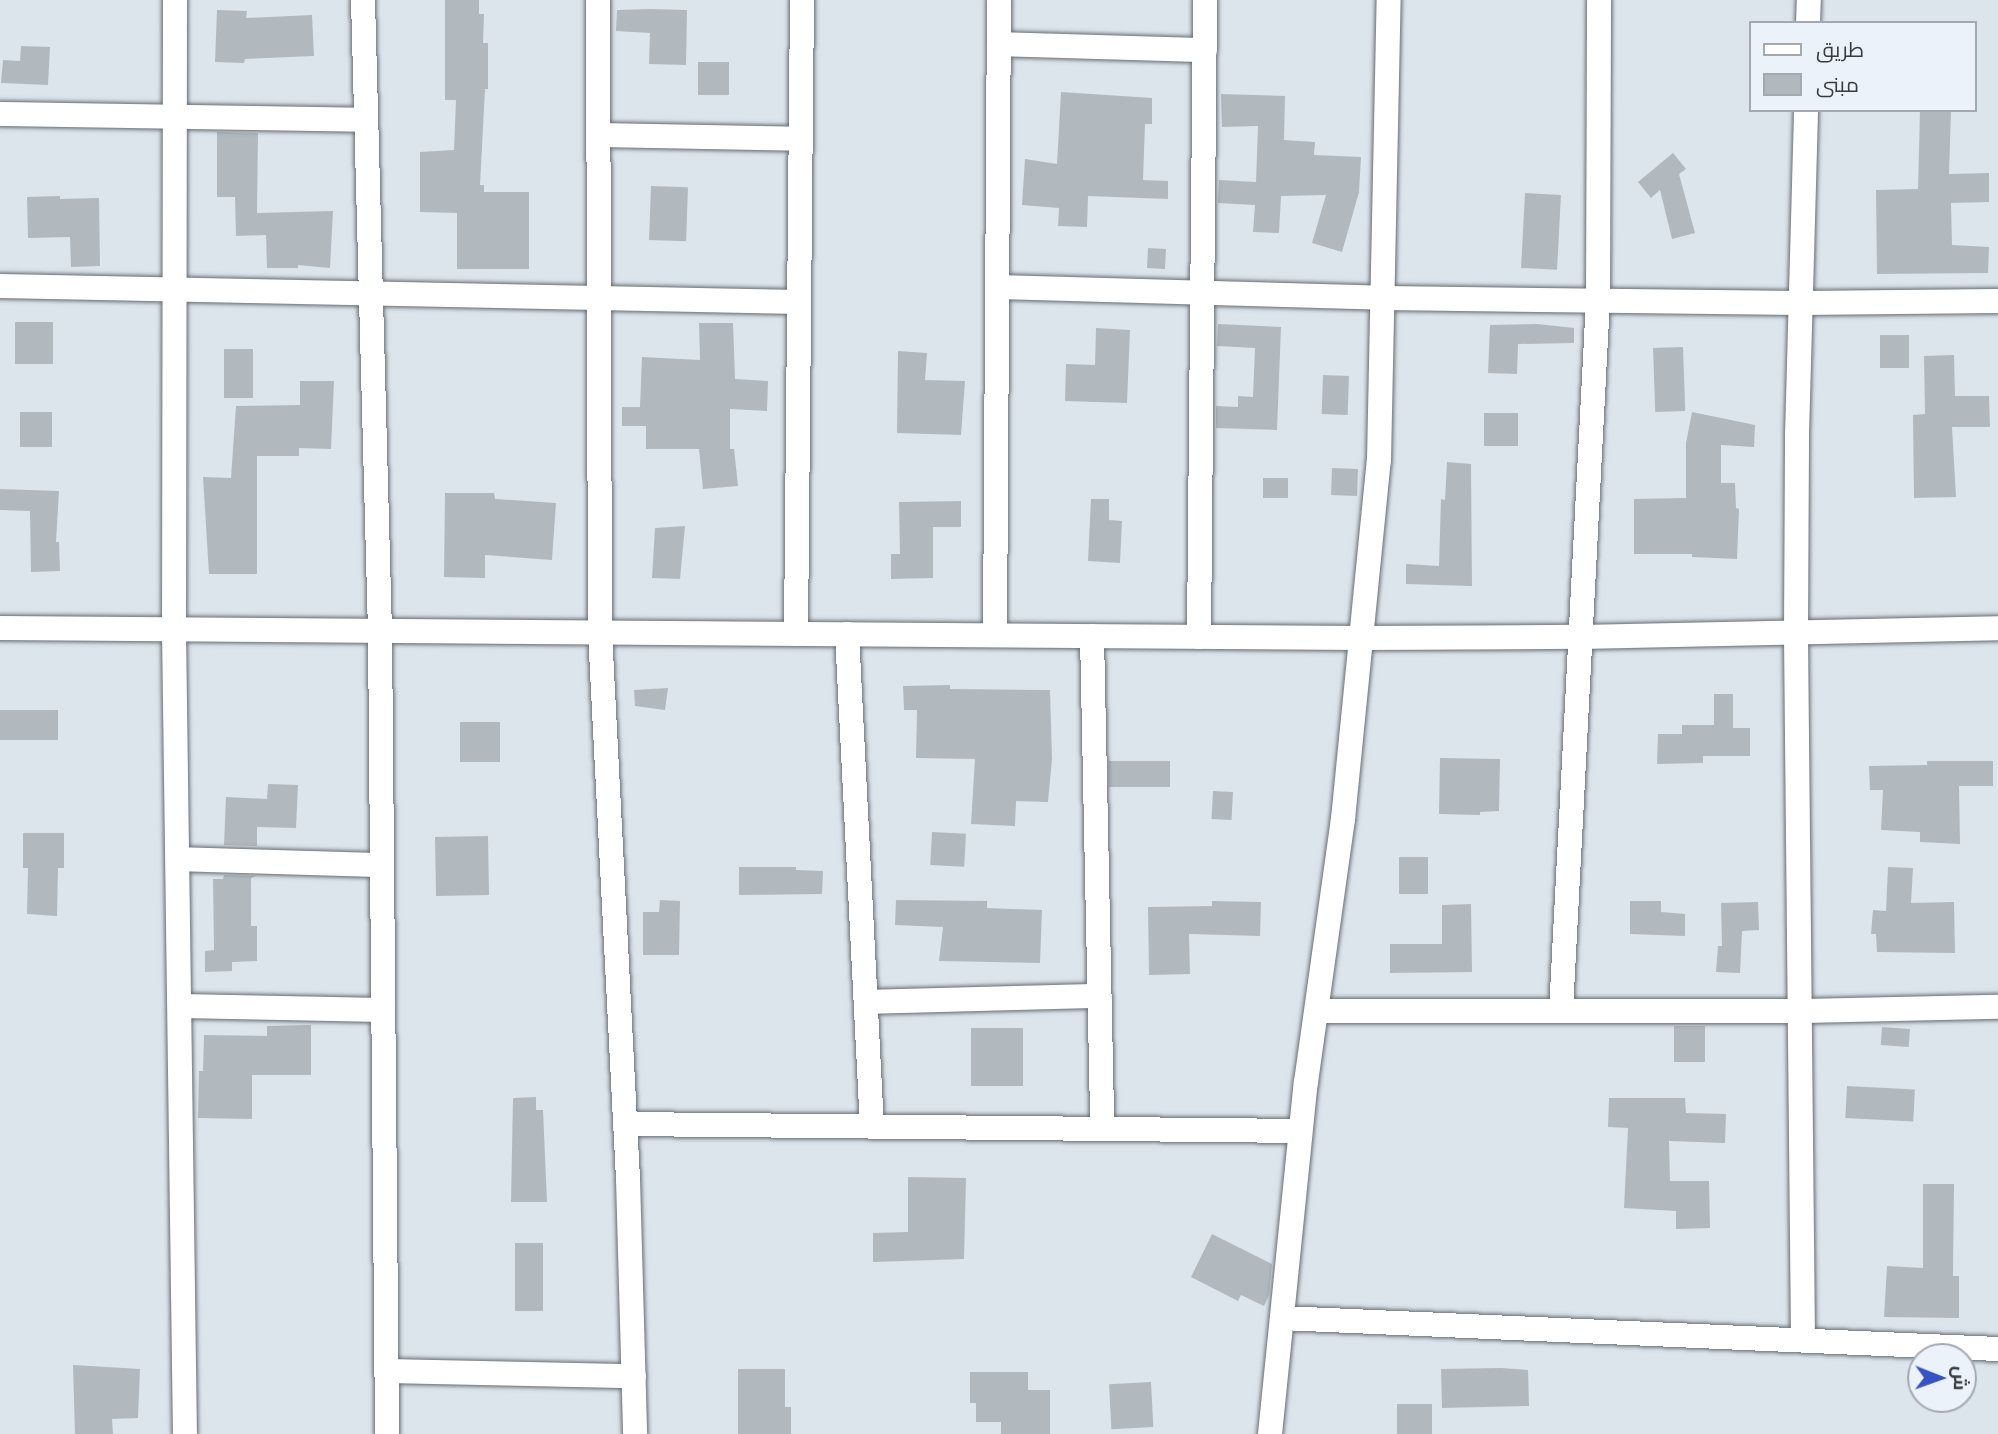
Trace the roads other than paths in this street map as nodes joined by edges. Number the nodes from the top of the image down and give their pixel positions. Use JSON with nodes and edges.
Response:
{"nodes":[{"id":1,"x":175,"y":0,"type":"edge"},
{"id":2,"x":363,"y":0,"type":"edge"},
{"id":3,"x":598,"y":0,"type":"edge"},
{"id":4,"x":802,"y":0,"type":"edge"},
{"id":5,"x":999,"y":0,"type":"edge"},
{"id":6,"x":1205,"y":0,"type":"edge"},
{"id":7,"x":1389,"y":0,"type":"edge"},
{"id":8,"x":1599,"y":0,"type":"edge"},
{"id":9,"x":1809,"y":0,"type":"edge"},
{"id":10,"x":1808,"y":21,"type":"edge"},
{"id":11,"x":999,"y":44,"type":"junction"},
{"id":12,"x":1205,"y":50,"type":"junction"},
{"id":13,"x":1806,"y":112,"type":"edge"},
{"id":14,"x":0,"y":114,"type":"edge"},
{"id":15,"x":175,"y":116,"type":"junction"},
{"id":16,"x":366,"y":120,"type":"junction"},
{"id":17,"x":598,"y":135,"type":"junction"},
{"id":18,"x":800,"y":139,"type":"junction"},
{"id":19,"x":0,"y":286,"type":"edge"},
{"id":20,"x":997,"y":287,"type":"junction"},
{"id":21,"x":175,"y":288,"type":"junction"},
{"id":22,"x":1202,"y":293,"type":"junction"},
{"id":23,"x":371,"y":295,"type":"junction"},
{"id":24,"x":599,"y":298,"type":"junction"},
{"id":25,"x":1383,"y":298,"type":"junction"},
{"id":26,"x":1598,"y":300,"type":"junction"},
{"id":27,"x":1998,"y":301,"type":"edge"},
{"id":28,"x":799,"y":302,"type":"junction"},
{"id":29,"x":1801,"y":303,"type":"junction"},
{"id":30,"x":0,"y":628,"type":"edge"},
{"id":31,"x":1998,"y":628,"type":"edge"},
{"id":32,"x":174,"y":630,"type":"junction"},
{"id":33,"x":380,"y":631,"type":"junction"},
{"id":34,"x":600,"y":632,"type":"junction"},
{"id":35,"x":1796,"y":633,"type":"junction"},
{"id":36,"x":796,"y":634,"type":"junction"},
{"id":37,"x":847,"y":634,"type":"junction"},
{"id":38,"x":995,"y":635,"type":"junction"},
{"id":39,"x":1092,"y":636,"type":"junction"},
{"id":40,"x":1199,"y":637,"type":"junction"},
{"id":41,"x":1580,"y":637,"type":"junction"},
{"id":42,"x":1361,"y":638,"type":"junction"},
{"id":43,"x":178,"y":859,"type":"junction"},
{"id":44,"x":382,"y":865,"type":"junction"},
{"id":45,"x":1099,"y":996,"type":"junction"},
{"id":46,"x":866,"y":1002,"type":"junction"},
{"id":47,"x":180,"y":1006,"type":"junction"},
{"id":48,"x":1998,"y":1007,"type":"edge"},
{"id":49,"x":383,"y":1010,"type":"junction"},
{"id":50,"x":1317,"y":1011,"type":"junction"},
{"id":51,"x":1560,"y":1011,"type":"junction"},
{"id":52,"x":1800,"y":1011,"type":"junction"},
{"id":53,"x":625,"y":1124,"type":"junction"},
{"id":54,"x":872,"y":1126,"type":"junction"},
{"id":55,"x":1102,"y":1129,"type":"junction"},
{"id":56,"x":1300,"y":1131,"type":"junction"},
{"id":57,"x":1282,"y":1318,"type":"junction"},
{"id":58,"x":1803,"y":1340,"type":"junction"},
{"id":59,"x":1998,"y":1349,"type":"edge"},
{"id":60,"x":387,"y":1371,"type":"junction"},
{"id":61,"x":634,"y":1377,"type":"junction"},
{"id":62,"x":185,"y":1434,"type":"edge"},
{"id":63,"x":387,"y":1434,"type":"edge"},
{"id":64,"x":635,"y":1434,"type":"edge"},
{"id":65,"x":1270,"y":1434,"type":"edge"}],
"edges":[{"from":1,"to":15,"type":"street"},
{"from":2,"to":16,"type":"street"},
{"from":3,"to":17,"type":"street"},
{"from":4,"to":18,"type":"street"},
{"from":5,"to":11,"type":"street"},
{"from":6,"to":12,"type":"street"},
{"from":7,"to":25,"type":"street"},
{"from":8,"to":26,"type":"street"},
{"from":9,"to":10,"type":"street"},
{"from":11,"to":12,"type":"street"},
{"from":11,"to":20,"type":"street"},
{"from":12,"to":22,"type":"street"},
{"from":13,"to":29,"type":"street"},
{"from":14,"to":15,"type":"street"},
{"from":15,"to":16,"type":"street"},
{"from":15,"to":21,"type":"street"},
{"from":16,"to":23,"type":"street"},
{"from":17,"to":18,"type":"street"},
{"from":17,"to":24,"type":"street"},
{"from":18,"to":28,"type":"street"},
{"from":19,"to":21,"type":"street"},
{"from":20,"to":22,"type":"street"},
{"from":20,"to":38,"type":"street"},
{"from":21,"to":23,"type":"street"},
{"from":21,"to":32,"type":"street"},
{"from":22,"to":25,"type":"street"},
{"from":22,"to":40,"type":"street"},
{"from":23,"to":24,"type":"street"},
{"from":23,"to":33,"type":"street"},
{"from":24,"to":28,"type":"street"},
{"from":24,"to":34,"type":"street"},
{"from":25,"to":26,"type":"street"},
{"from":25,"to":42,"type":"street"},
{"from":26,"to":29,"type":"street"},
{"from":26,"to":41,"type":"street"},
{"from":27,"to":29,"type":"street"},
{"from":28,"to":36,"type":"street"},
{"from":29,"to":35,"type":"street"},
{"from":30,"to":32,"type":"street"},
{"from":31,"to":35,"type":"street"},
{"from":32,"to":33,"type":"street"},
{"from":32,"to":43,"type":"street"},
{"from":33,"to":34,"type":"street"},
{"from":33,"to":44,"type":"street"},
{"from":34,"to":36,"type":"street"},
{"from":34,"to":53,"type":"street"},
{"from":35,"to":41,"type":"street"},
{"from":35,"to":52,"type":"street"},
{"from":36,"to":37,"type":"street"},
{"from":37,"to":38,"type":"street"},
{"from":37,"to":46,"type":"street"},
{"from":38,"to":39,"type":"street"},
{"from":39,"to":40,"type":"street"},
{"from":39,"to":45,"type":"street"},
{"from":40,"to":42,"type":"street"},
{"from":41,"to":42,"type":"street"},
{"from":41,"to":51,"type":"street"},
{"from":42,"to":50,"type":"street"},
{"from":43,"to":44,"type":"street"},
{"from":43,"to":47,"type":"street"},
{"from":44,"to":49,"type":"street"},
{"from":45,"to":46,"type":"street"},
{"from":45,"to":55,"type":"street"},
{"from":46,"to":54,"type":"street"},
{"from":47,"to":49,"type":"street"},
{"from":47,"to":62,"type":"street"},
{"from":48,"to":52,"type":"street"},
{"from":49,"to":60,"type":"street"},
{"from":50,"to":51,"type":"street"},
{"from":50,"to":56,"type":"street"},
{"from":51,"to":52,"type":"street"},
{"from":52,"to":58,"type":"street"},
{"from":53,"to":54,"type":"street"},
{"from":53,"to":61,"type":"street"},
{"from":54,"to":55,"type":"street"},
{"from":55,"to":56,"type":"street"},
{"from":56,"to":57,"type":"street"},
{"from":57,"to":58,"type":"street"},
{"from":57,"to":65,"type":"street"},
{"from":58,"to":59,"type":"street"},
{"from":60,"to":61,"type":"street"},
{"from":60,"to":63,"type":"street"},
{"from":61,"to":64,"type":"street"}]}
